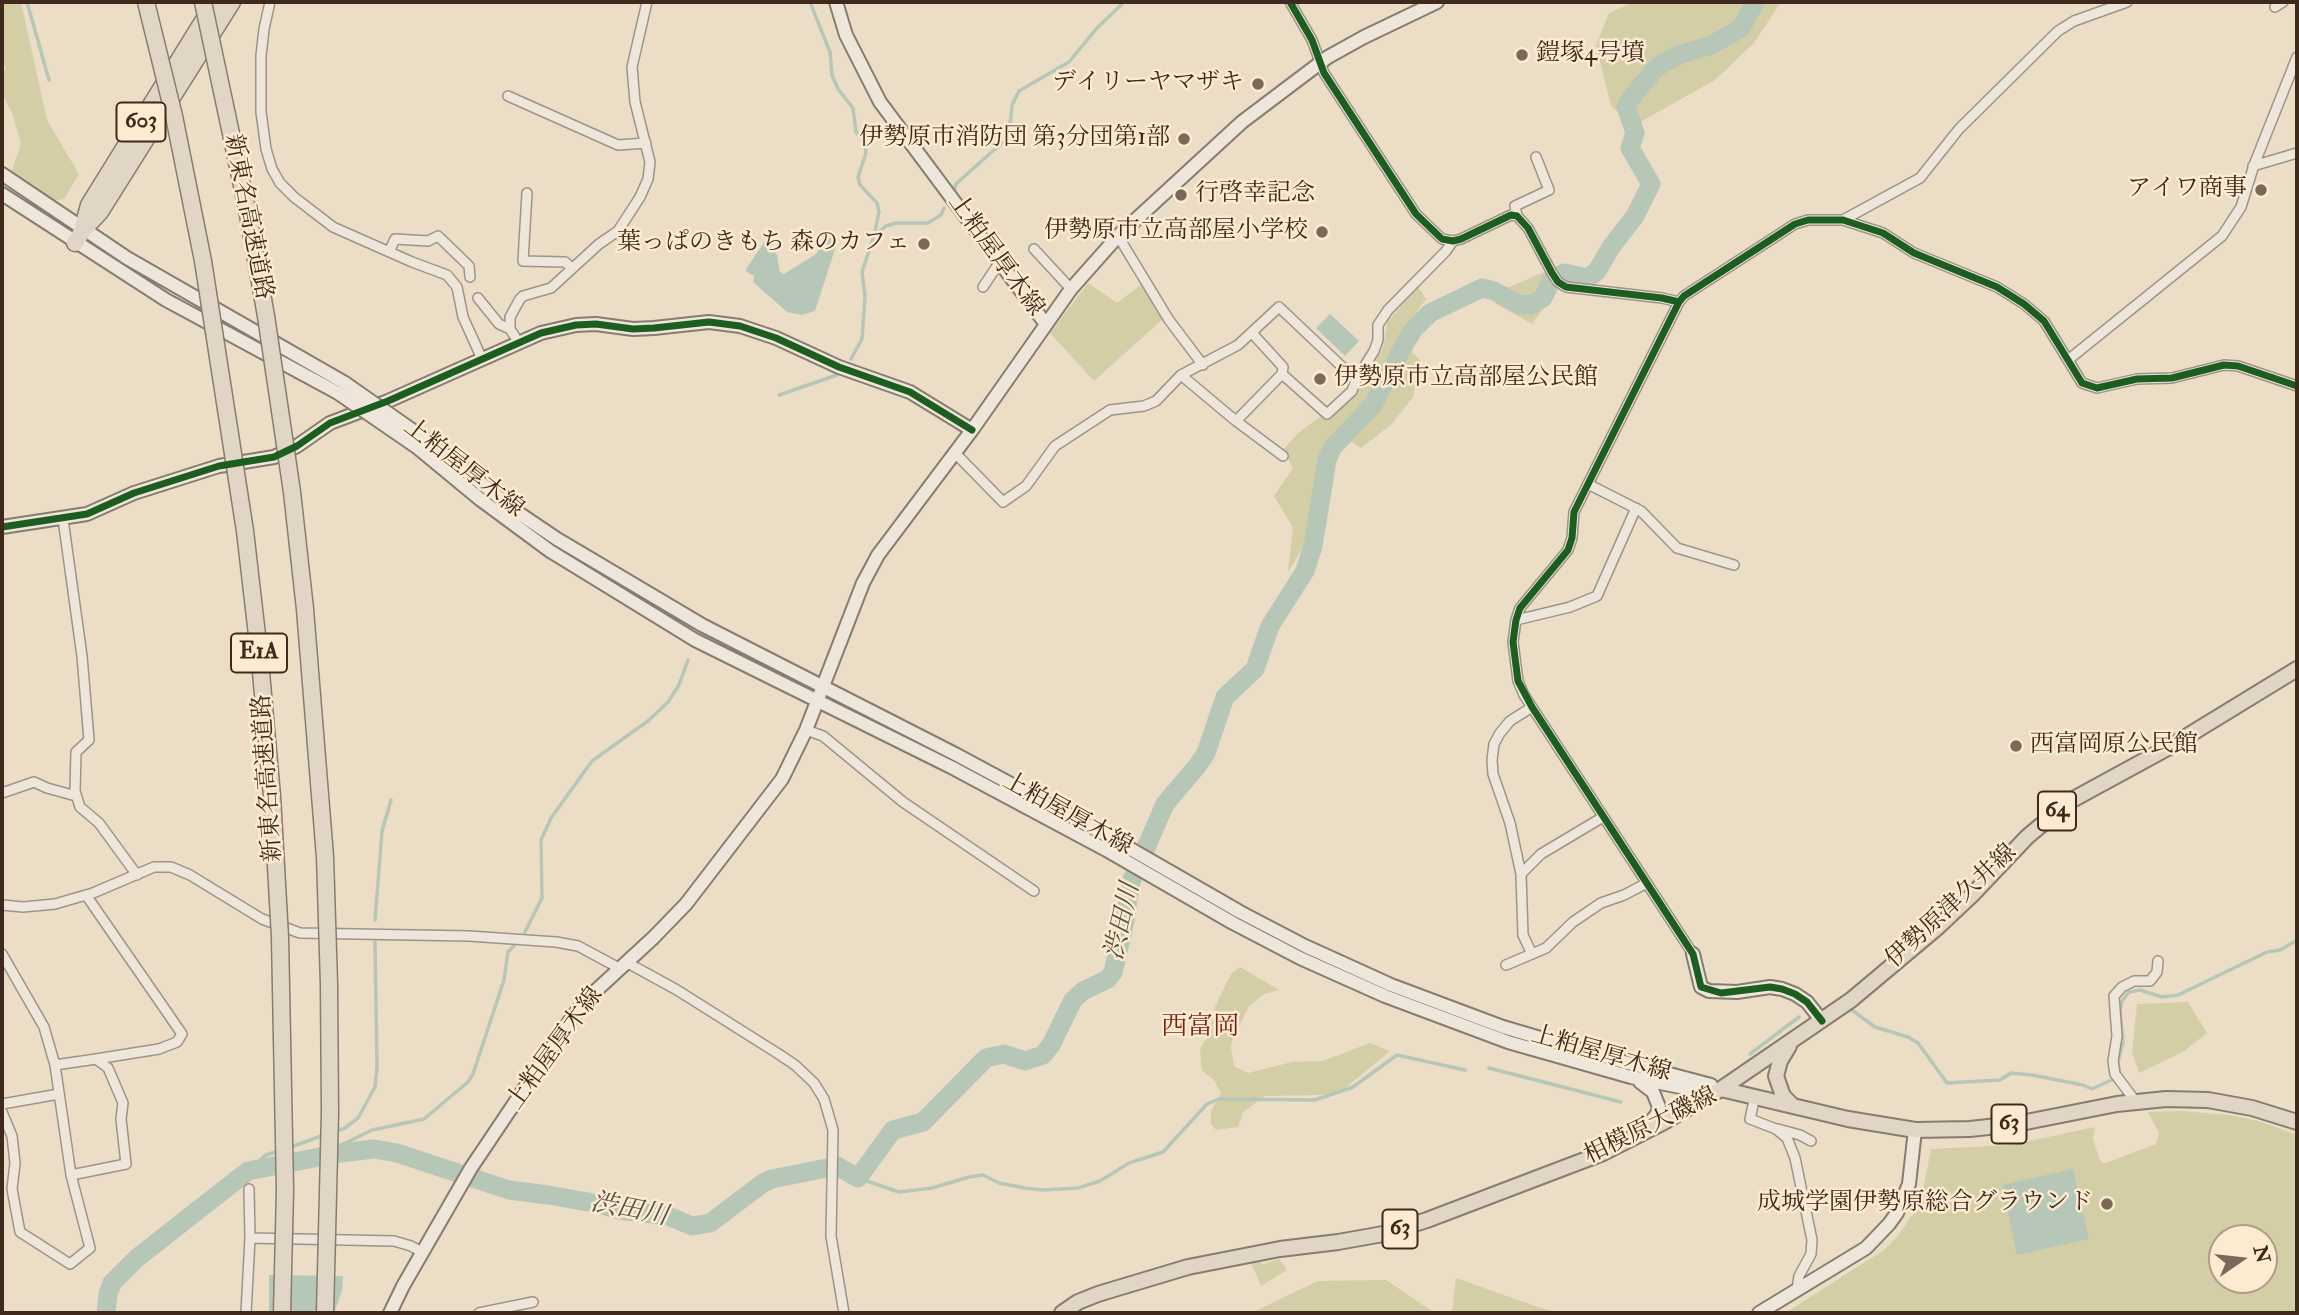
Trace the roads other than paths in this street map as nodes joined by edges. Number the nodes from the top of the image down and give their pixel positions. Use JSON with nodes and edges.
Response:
{"nodes":[{"id":1,"x":146,"y":2,"type":"edge"},
{"id":2,"x":203,"y":2,"type":"edge"},
{"id":3,"x":214,"y":2,"type":"edge"},
{"id":4,"x":232,"y":2,"type":"edge"},
{"id":5,"x":270,"y":2,"type":"edge"},
{"id":6,"x":647,"y":2,"type":"edge"},
{"id":7,"x":836,"y":2,"type":"edge"},
{"id":8,"x":1290,"y":2,"type":"edge"},
{"id":9,"x":1437,"y":2,"type":"edge"},
{"id":10,"x":2127,"y":2,"type":"edge"},
{"id":11,"x":198,"y":43,"type":"junction"},
{"id":12,"x":2297,"y":57,"type":"edge"},
{"id":13,"x":1320,"y":64,"type":"junction"},
{"id":14,"x":508,"y":96,"type":"dead end"},
{"id":15,"x":646,"y":143,"type":"junction"},
{"id":16,"x":2297,"y":153,"type":"edge"},
{"id":17,"x":1536,"y":157,"type":"dead end"},
{"id":18,"x":2253,"y":166,"type":"junction"},
{"id":19,"x":2,"y":174,"type":"edge"},
{"id":20,"x":527,"y":193,"type":"dead end"},
{"id":21,"x":2,"y":194,"type":"edge"},
{"id":22,"x":247,"y":209,"type":"junction"},
{"id":23,"x":1517,"y":216,"type":"junction"},
{"id":24,"x":1843,"y":220,"type":"junction"},
{"id":25,"x":79,"y":236,"type":"junction"},
{"id":26,"x":1118,"y":236,"type":"junction"},
{"id":27,"x":1453,"y":241,"type":"junction"},
{"id":28,"x":1034,"y":249,"type":"dead end"},
{"id":29,"x":389,"y":252,"type":"junction"},
{"id":30,"x":999,"y":262,"type":"junction"},
{"id":31,"x":572,"y":268,"type":"junction"},
{"id":32,"x":470,"y":276,"type":"dead end"},
{"id":33,"x":983,"y":287,"type":"dead end"},
{"id":34,"x":1071,"y":289,"type":"junction"},
{"id":35,"x":478,"y":298,"type":"dead end"},
{"id":36,"x":1679,"y":302,"type":"junction"},
{"id":37,"x":1045,"y":323,"type":"junction"},
{"id":38,"x":510,"y":329,"type":"junction"},
{"id":39,"x":1252,"y":333,"type":"junction"},
{"id":40,"x":519,"y":343,"type":"junction"},
{"id":41,"x":482,"y":359,"type":"junction"},
{"id":42,"x":2068,"y":360,"type":"junction"},
{"id":43,"x":1203,"y":365,"type":"junction"},
{"id":44,"x":1282,"y":374,"type":"junction"},
{"id":45,"x":1181,"y":375,"type":"junction"},
{"id":46,"x":1356,"y":380,"type":"junction"},
{"id":47,"x":2297,"y":386,"type":"edge"},
{"id":48,"x":1236,"y":421,"type":"junction"},
{"id":49,"x":972,"y":429,"type":"junction"},
{"id":50,"x":422,"y":444,"type":"junction"},
{"id":51,"x":955,"y":453,"type":"junction"},
{"id":52,"x":1283,"y":456,"type":"dead end"},
{"id":53,"x":1588,"y":484,"type":"junction"},
{"id":54,"x":1636,"y":508,"type":"junction"},
{"id":55,"x":63,"y":519,"type":"junction"},
{"id":56,"x":2,"y":527,"type":"edge"},
{"id":57,"x":1734,"y":565,"type":"dead end"},
{"id":58,"x":1516,"y":620,"type":"junction"},
{"id":59,"x":2297,"y":669,"type":"edge"},
{"id":60,"x":822,"y":687,"type":"junction"},
{"id":61,"x":817,"y":702,"type":"junction"},
{"id":62,"x":1532,"y":707,"type":"junction"},
{"id":63,"x":806,"y":730,"type":"junction"},
{"id":64,"x":2,"y":793,"type":"edge"},
{"id":65,"x":76,"y":796,"type":"junction"},
{"id":66,"x":1603,"y":817,"type":"junction"},
{"id":67,"x":1113,"y":846,"type":"junction"},
{"id":68,"x":1157,"y":871,"type":"junction"},
{"id":69,"x":1521,"y":874,"type":"junction"},
{"id":70,"x":137,"y":875,"type":"junction"},
{"id":71,"x":1647,"y":883,"type":"junction"},
{"id":72,"x":1034,"y":891,"type":"dead end"},
{"id":73,"x":86,"y":895,"type":"junction"},
{"id":74,"x":2,"y":906,"type":"edge"},
{"id":75,"x":2,"y":954,"type":"edge"},
{"id":76,"x":1532,"y":954,"type":"junction"},
{"id":77,"x":1693,"y":954,"type":"joint"},
{"id":78,"x":2158,"y":961,"type":"dead end"},
{"id":79,"x":623,"y":965,"type":"junction"},
{"id":80,"x":1506,"y":965,"type":"dead end"},
{"id":81,"x":1822,"y":1021,"type":"junction"},
{"id":82,"x":1792,"y":1042,"type":"junction"},
{"id":83,"x":96,"y":1059,"type":"junction"},
{"id":84,"x":55,"y":1065,"type":"junction"},
{"id":85,"x":1630,"y":1077,"type":"junction"},
{"id":86,"x":1721,"y":1089,"type":"junction"},
{"id":87,"x":59,"y":1094,"type":"junction"},
{"id":88,"x":1755,"y":1097,"type":"junction"},
{"id":89,"x":2136,"y":1102,"type":"junction"},
{"id":90,"x":2,"y":1104,"type":"edge"},
{"id":91,"x":1792,"y":1106,"type":"junction"},
{"id":92,"x":2,"y":1112,"type":"edge"},
{"id":93,"x":2297,"y":1122,"type":"edge"},
{"id":94,"x":1776,"y":1129,"type":"junction"},
{"id":95,"x":1915,"y":1130,"type":"junction"},
{"id":96,"x":1637,"y":1136,"type":"junction"},
{"id":97,"x":1811,"y":1141,"type":"dead end"},
{"id":98,"x":71,"y":1175,"type":"junction"},
{"id":99,"x":249,"y":1189,"type":"dead end"},
{"id":100,"x":250,"y":1238,"type":"junction"},
{"id":101,"x":422,"y":1252,"type":"junction"},
{"id":102,"x":1797,"y":1289,"type":"junction"},
{"id":103,"x":533,"y":1302,"type":"dead end"},
{"id":104,"x":246,"y":1313,"type":"edge"},
{"id":105,"x":282,"y":1313,"type":"edge"},
{"id":106,"x":325,"y":1313,"type":"edge"},
{"id":107,"x":390,"y":1313,"type":"edge"},
{"id":108,"x":480,"y":1313,"type":"edge"},
{"id":109,"x":844,"y":1313,"type":"edge"},
{"id":110,"x":1062,"y":1313,"type":"edge"},
{"id":111,"x":1759,"y":1313,"type":"edge"}],
"edges":[{"from":1,"to":105,"type":"highway","name":"新東名高速道路","number":"E1A","bridge":true},
{"from":2,"to":22,"type":"highway","name":"新東名高速道路","number":"E1A","bridge":true},
{"from":3,"to":11,"type":"highway","number":"603"},
{"from":3,"to":22,"type":"highway","bridge":true},
{"from":4,"to":11,"type":"highway","number":"603"},
{"from":5,"to":29,"type":"street"},
{"from":6,"to":15,"type":"street"},
{"from":7,"to":30,"type":"main road","name":"上粕屋厚木線"},
{"from":8,"to":13,"type":"street"},
{"from":9,"to":13,"type":"main road"},
{"from":10,"to":24,"type":"street"},
{"from":11,"to":25,"type":"highway","number":"603"},
{"from":12,"to":18,"type":"street"},
{"from":13,"to":26,"type":"main road"},
{"from":13,"to":27,"type":"street"},
{"from":14,"to":15,"type":"street"},
{"from":15,"to":31,"type":"street"},
{"from":16,"to":18,"type":"street"},
{"from":17,"to":23,"type":"street"},
{"from":18,"to":42,"type":"street"},
{"from":19,"to":25,"type":"main road","name":"上粕屋厚木線"},
{"from":20,"to":31,"type":"street"},
{"from":21,"to":25,"type":"main road","name":"上粕屋厚木線"},
{"from":22,"to":106,"type":"highway","name":"新東名高速道路","number":"E1A","bridge":true},
{"from":23,"to":27,"type":"street"},
{"from":23,"to":36,"type":"street"},
{"from":24,"to":36,"type":"street"},
{"from":24,"to":42,"type":"street"},
{"from":25,"to":50,"type":"main road","name":"上粕屋厚木線","bridge":true},
{"from":26,"to":34,"type":"main road"},
{"from":26,"to":43,"type":"street"},
{"from":27,"to":46,"type":"street"},
{"from":28,"to":34,"type":"street"},
{"from":29,"to":32,"type":"street"},
{"from":29,"to":41,"type":"street"},
{"from":30,"to":33,"type":"street"},
{"from":30,"to":37,"type":"main road","name":"上粕屋厚木線"},
{"from":31,"to":38,"type":"street"},
{"from":34,"to":37,"type":"main road"},
{"from":35,"to":38,"type":"street"},
{"from":36,"to":53,"type":"street"},
{"from":37,"to":49,"type":"main road","name":"上粕屋厚木線"},
{"from":38,"to":40,"type":"street"},
{"from":39,"to":43,"type":"street"},
{"from":39,"to":44,"type":"street"},
{"from":39,"to":46,"type":"street"},
{"from":40,"to":41,"type":"main road"},
{"from":40,"to":49,"type":"main road"},
{"from":41,"to":55,"type":"main road"},
{"from":42,"to":47,"type":"street"},
{"from":43,"to":45,"type":"street"},
{"from":44,"to":46,"type":"street"},
{"from":44,"to":48,"type":"street"},
{"from":45,"to":48,"type":"street"},
{"from":45,"to":51,"type":"street"},
{"from":48,"to":52,"type":"street"},
{"from":49,"to":51,"type":"main road","name":"上粕屋厚木線"},
{"from":50,"to":60,"type":"main road","name":"上粕屋厚木線"},
{"from":50,"to":61,"type":"main road","name":"上粕屋厚木線"},
{"from":51,"to":60,"type":"main road","name":"上粕屋厚木線"},
{"from":53,"to":54,"type":"street"},
{"from":53,"to":58,"type":"street"},
{"from":54,"to":57,"type":"street"},
{"from":54,"to":58,"type":"street"},
{"from":55,"to":56,"type":"main road"},
{"from":55,"to":65,"type":"street"},
{"from":58,"to":62,"type":"street"},
{"from":59,"to":81,"type":"main road","name":"伊勢原津久井線","number":"64"},
{"from":60,"to":61,"type":"main road","name":"上粕屋厚木線"},
{"from":60,"to":67,"type":"main road","name":"上粕屋厚木線"},
{"from":61,"to":63,"type":"main road","name":"上粕屋厚木線"},
{"from":61,"to":67,"type":"main road","name":"上粕屋厚木線"},
{"from":62,"to":66,"type":"street"},
{"from":62,"to":69,"type":"street"},
{"from":63,"to":72,"type":"street"},
{"from":63,"to":79,"type":"main road","name":"上粕屋厚木線"},
{"from":64,"to":65,"type":"street"},
{"from":65,"to":70,"type":"street"},
{"from":66,"to":69,"type":"street"},
{"from":66,"to":71,"type":"street"},
{"from":67,"to":68,"type":"main road","name":"上粕屋厚木線"},
{"from":68,"to":85,"type":"main road","name":"上粕屋厚木線"},
{"from":68,"to":86,"type":"main road","name":"上粕屋厚木線"},
{"from":69,"to":76,"type":"street"},
{"from":70,"to":73,"type":"street"},
{"from":70,"to":79,"type":"street"},
{"from":71,"to":76,"type":"street"},
{"from":71,"to":77,"type":"street"},
{"from":73,"to":74,"type":"street"},
{"from":73,"to":83,"type":"street"},
{"from":75,"to":84,"type":"street"},
{"from":76,"to":80,"type":"street"},
{"from":77,"to":81,"type":"main road"},
{"from":78,"to":89,"type":"street"},
{"from":79,"to":101,"type":"main road","name":"上粕屋厚木線"},
{"from":79,"to":109,"type":"street"},
{"from":81,"to":82,"type":"main road","name":"伊勢原津久井線","number":"64"},
{"from":82,"to":86,"type":"main road","name":"伊勢原津久井線","number":"64"},
{"from":82,"to":91,"type":"main road"},
{"from":83,"to":84,"type":"street"},
{"from":83,"to":98,"type":"street"},
{"from":84,"to":87,"type":"street"},
{"from":85,"to":86,"type":"main road","name":"上粕屋厚木線"},
{"from":85,"to":96,"type":"main road"},
{"from":86,"to":88,"type":"main road","name":"相模原大磯線","number":"63"},
{"from":86,"to":96,"type":"main road","name":"相模原大磯線","number":"63"},
{"from":87,"to":90,"type":"street"},
{"from":87,"to":98,"type":"street"},
{"from":88,"to":91,"type":"main road","name":"相模原大磯線","number":"63"},
{"from":88,"to":94,"type":"street"},
{"from":89,"to":93,"type":"main road","name":"相模原大磯線","number":"63"},
{"from":89,"to":95,"type":"main road","name":"相模原大磯線","number":"63"},
{"from":91,"to":95,"type":"main road","name":"相模原大磯線","number":"63"},
{"from":92,"to":98,"type":"street"},
{"from":94,"to":97,"type":"street"},
{"from":94,"to":102,"type":"street"},
{"from":95,"to":102,"type":"main road"},
{"from":96,"to":110,"type":"main road","name":"相模原大磯線","number":"63"},
{"from":99,"to":100,"type":"street"},
{"from":100,"to":101,"type":"street"},
{"from":100,"to":104,"type":"street"},
{"from":101,"to":107,"type":"main road","name":"上粕屋厚木線"},
{"from":102,"to":111,"type":"main road"},
{"from":103,"to":108,"type":"street"}]}
